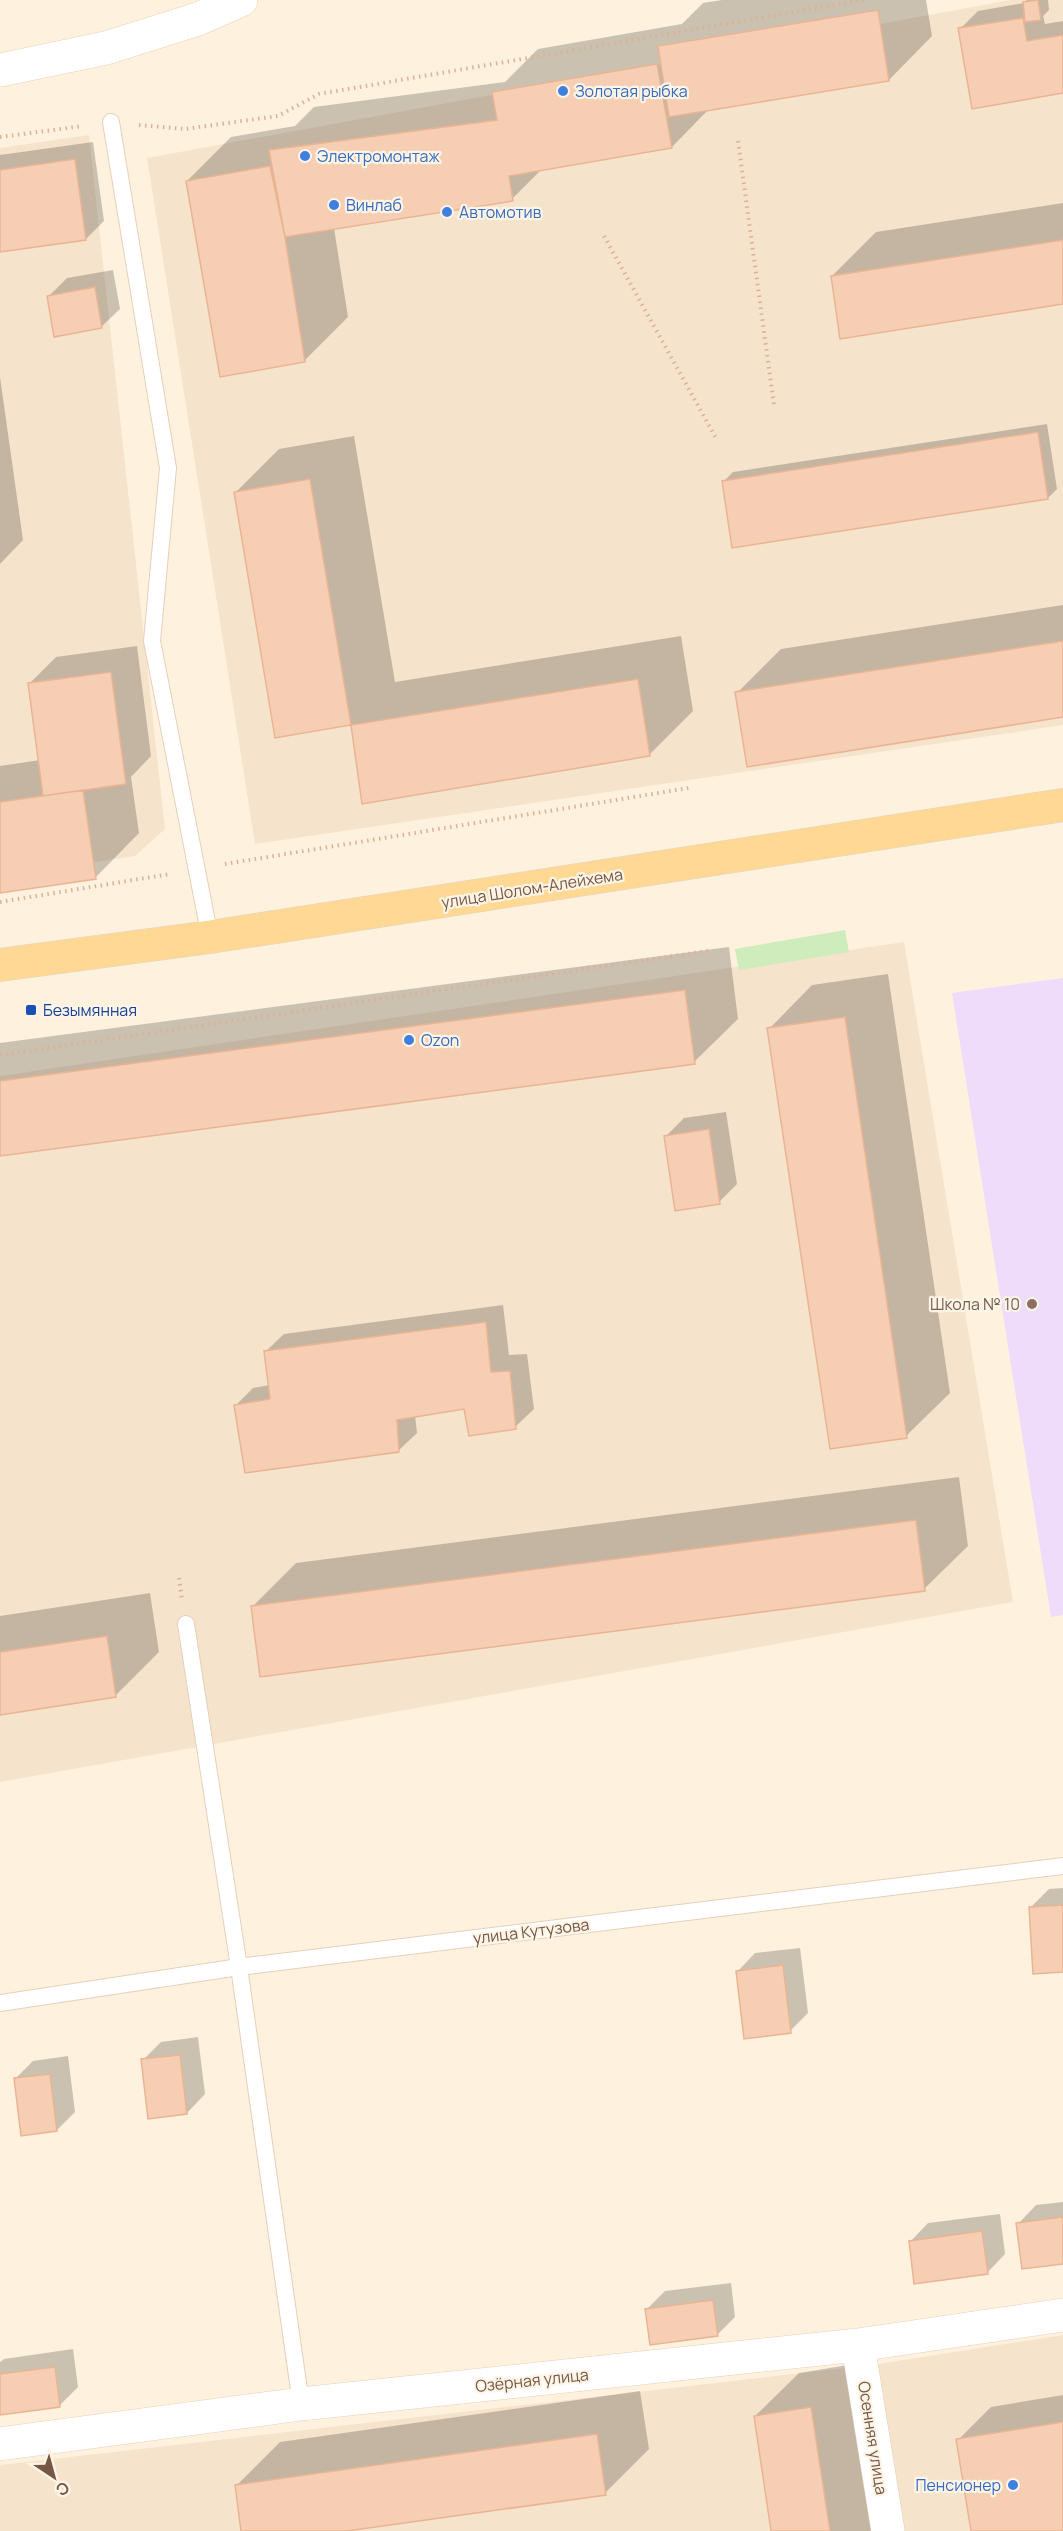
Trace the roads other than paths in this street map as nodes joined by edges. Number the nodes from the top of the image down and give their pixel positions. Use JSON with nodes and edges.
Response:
{"nodes":[{"id":1,"x":241,"y":0,"type":"edge"},
{"id":2,"x":0,"y":70,"type":"edge"},
{"id":3,"x":111,"y":122,"type":"road end"},
{"id":4,"x":1063,"y":805,"type":"edge"},
{"id":5,"x":210,"y":937,"type":"junction"},
{"id":6,"x":0,"y":965,"type":"edge"},
{"id":7,"x":186,"y":1624,"type":"dead end"},
{"id":8,"x":1063,"y":1866,"type":"edge"},
{"id":9,"x":239,"y":1966,"type":"junction"},
{"id":10,"x":0,"y":2003,"type":"edge"},
{"id":11,"x":1063,"y":2315,"type":"edge"},
{"id":12,"x":858,"y":2345,"type":"junction"},
{"id":13,"x":301,"y":2404,"type":"junction"},
{"id":14,"x":0,"y":2444,"type":"edge"},
{"id":15,"x":888,"y":2531,"type":"edge"}],
"edges":[{"from":1,"to":2,"type":"street"},
{"from":3,"to":5,"type":"lane"},
{"from":4,"to":5,"type":"main road","name":"улица Шолом-Алейхема"},
{"from":5,"to":6,"type":"main road","name":"улица Шолом-Алейхема"},
{"from":7,"to":9,"type":"lane"},
{"from":8,"to":9,"type":"lane","name":"улица Кутузова"},
{"from":9,"to":10,"type":"lane","name":"улица Кутузова"},
{"from":9,"to":13,"type":"lane"},
{"from":11,"to":12,"type":"street","name":"Озёрная улица"},
{"from":12,"to":13,"type":"street","name":"Озёрная улица"},
{"from":12,"to":15,"type":"street","name":"Осенняя улица"},
{"from":13,"to":14,"type":"street","name":"Озёрная улица"}]}
